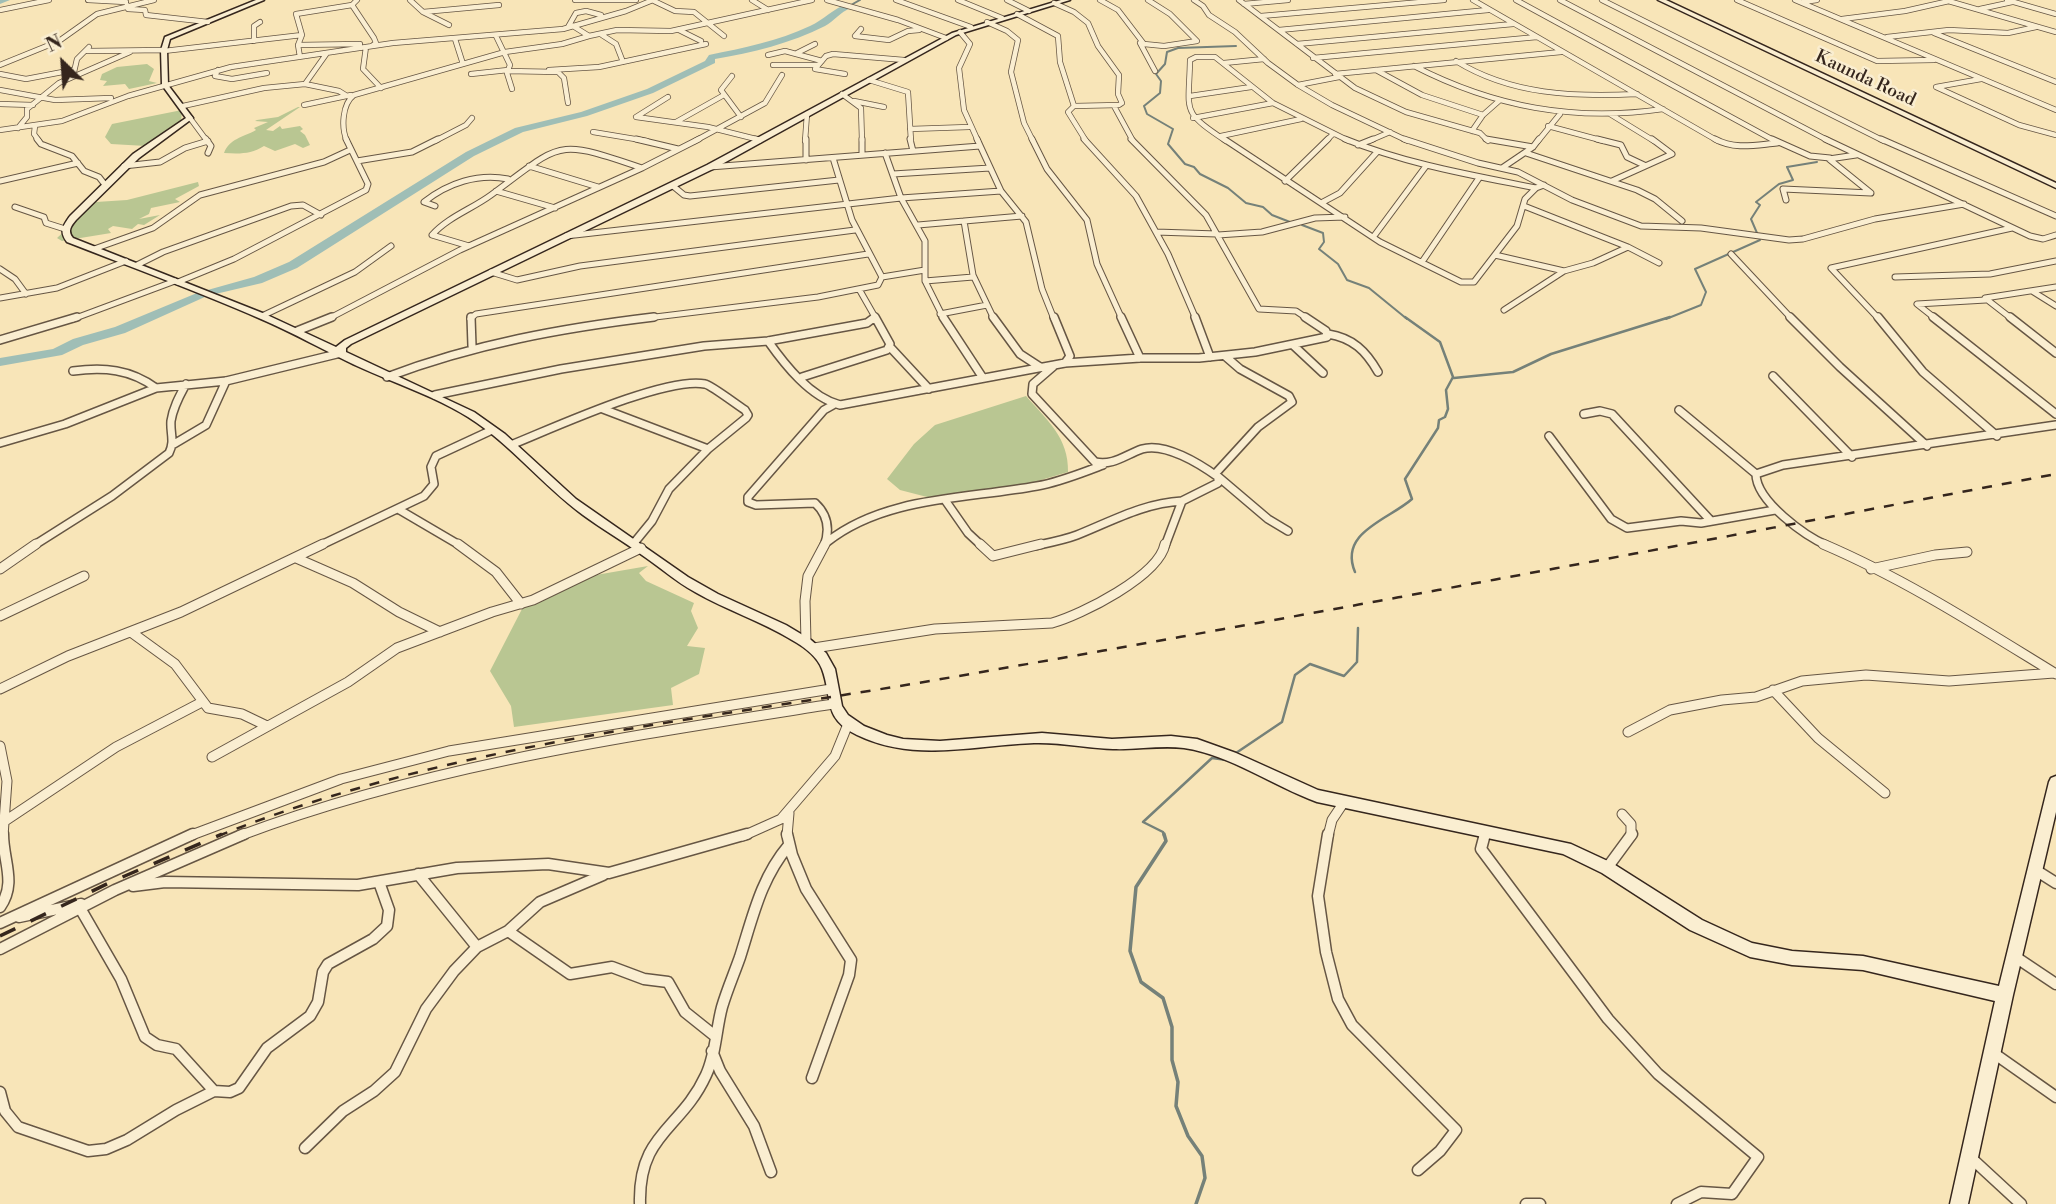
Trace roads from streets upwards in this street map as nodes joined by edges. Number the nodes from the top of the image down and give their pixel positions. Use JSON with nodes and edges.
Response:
{"nodes":[{"id":1,"x":49,"y":0,"type":"edge"},
{"id":2,"x":88,"y":0,"type":"edge"},
{"id":3,"x":153,"y":0,"type":"edge"},
{"id":4,"x":261,"y":0,"type":"edge"},
{"id":5,"x":357,"y":0,"type":"edge"},
{"id":6,"x":410,"y":0,"type":"edge"},
{"id":7,"x":575,"y":0,"type":"edge"},
{"id":8,"x":636,"y":0,"type":"edge"},
{"id":9,"x":654,"y":0,"type":"edge"},
{"id":10,"x":752,"y":0,"type":"edge"},
{"id":11,"x":812,"y":0,"type":"edge"},
{"id":12,"x":827,"y":0,"type":"edge"},
{"id":13,"x":896,"y":0,"type":"edge"},
{"id":14,"x":958,"y":0,"type":"edge"},
{"id":15,"x":1007,"y":0,"type":"edge"},
{"id":16,"x":1100,"y":0,"type":"edge"},
{"id":17,"x":1148,"y":0,"type":"edge"},
{"id":18,"x":1209,"y":0,"type":"edge"},
{"id":19,"x":1239,"y":0,"type":"edge"},
{"id":20,"x":1288,"y":0,"type":"edge"},
{"id":21,"x":1444,"y":0,"type":"edge"},
{"id":22,"x":1473,"y":0,"type":"edge"},
{"id":23,"x":1516,"y":0,"type":"edge"},
{"id":24,"x":1560,"y":0,"type":"edge"},
{"id":25,"x":1602,"y":0,"type":"edge"},
{"id":26,"x":1661,"y":0,"type":"edge"},
{"id":27,"x":1737,"y":0,"type":"edge"},
{"id":28,"x":1818,"y":0,"type":"edge"},
{"id":29,"x":147,"y":1,"type":"edge"},
{"id":30,"x":1058,"y":1,"type":"edge"},
{"id":31,"x":1196,"y":1,"type":"edge"},
{"id":32,"x":1797,"y":1,"type":"edge"},
{"id":33,"x":1947,"y":1,"type":"edge"},
{"id":34,"x":2010,"y":1,"type":"edge"},
{"id":35,"x":455,"y":2,"type":"dead end"},
{"id":36,"x":1244,"y":4,"type":"junction"},
{"id":37,"x":127,"y":5,"type":"junction"},
{"id":38,"x":352,"y":5,"type":"junction"},
{"id":39,"x":499,"y":5,"type":"dead end"},
{"id":40,"x":452,"y":9,"type":"junction"},
{"id":41,"x":1977,"y":9,"type":"junction"},
{"id":42,"x":0,"y":10,"type":"edge"},
{"id":43,"x":768,"y":10,"type":"junction"},
{"id":44,"x":1490,"y":10,"type":"junction"},
{"id":45,"x":423,"y":12,"type":"junction"},
{"id":46,"x":1023,"y":12,"type":"junction"},
{"id":47,"x":2056,"y":14,"type":"edge"},
{"id":48,"x":606,"y":16,"type":"junction"},
{"id":49,"x":1261,"y":16,"type":"junction"},
{"id":50,"x":1002,"y":18,"type":"junction"},
{"id":51,"x":1840,"y":19,"type":"junction"},
{"id":52,"x":590,"y":20,"type":"junction"},
{"id":53,"x":208,"y":22,"type":"junction"},
{"id":54,"x":260,"y":22,"type":"dead end"},
{"id":55,"x":987,"y":22,"type":"junction"},
{"id":56,"x":1514,"y":23,"type":"junction"},
{"id":57,"x":711,"y":24,"type":"junction"},
{"id":58,"x":449,"y":25,"type":"dead end"},
{"id":59,"x":2036,"y":26,"type":"junction"},
{"id":60,"x":570,"y":27,"type":"junction"},
{"id":61,"x":861,"y":29,"type":"dead end"},
{"id":62,"x":965,"y":29,"type":"junction"},
{"id":63,"x":679,"y":30,"type":"junction"},
{"id":64,"x":922,"y":30,"type":"junction"},
{"id":65,"x":1279,"y":30,"type":"junction"},
{"id":66,"x":609,"y":32,"type":"junction"},
{"id":67,"x":1931,"y":32,"type":"junction"},
{"id":68,"x":2056,"y":32,"type":"edge"},
{"id":69,"x":302,"y":35,"type":"junction"},
{"id":70,"x":602,"y":35,"type":"junction"},
{"id":71,"x":496,"y":36,"type":"junction"},
{"id":72,"x":589,"y":36,"type":"junction"},
{"id":73,"x":724,"y":36,"type":"dead end"},
{"id":74,"x":1538,"y":37,"type":"junction"},
{"id":75,"x":946,"y":38,"type":"junction"},
{"id":76,"x":1884,"y":38,"type":"junction"},
{"id":77,"x":455,"y":39,"type":"junction"},
{"id":78,"x":254,"y":41,"type":"junction"},
{"id":79,"x":1140,"y":43,"type":"junction"},
{"id":80,"x":815,"y":44,"type":"dead end"},
{"id":81,"x":1297,"y":44,"type":"junction"},
{"id":82,"x":91,"y":45,"type":"dead end"},
{"id":83,"x":298,"y":45,"type":"junction"},
{"id":84,"x":375,"y":45,"type":"junction"},
{"id":85,"x":366,"y":47,"type":"junction"},
{"id":86,"x":87,"y":51,"type":"junction"},
{"id":87,"x":164,"y":51,"type":"junction"},
{"id":88,"x":1563,"y":51,"type":"junction"},
{"id":89,"x":130,"y":52,"type":"junction"},
{"id":90,"x":505,"y":52,"type":"junction"},
{"id":91,"x":327,"y":53,"type":"junction"},
{"id":92,"x":797,"y":53,"type":"junction"},
{"id":93,"x":768,"y":55,"type":"dead end"},
{"id":94,"x":300,"y":57,"type":"junction"},
{"id":95,"x":1313,"y":58,"type":"junction"},
{"id":96,"x":1264,"y":59,"type":"junction"},
{"id":97,"x":904,"y":60,"type":"junction"},
{"id":98,"x":1941,"y":60,"type":"junction"},
{"id":99,"x":819,"y":61,"type":"junction"},
{"id":100,"x":1456,"y":61,"type":"junction"},
{"id":101,"x":264,"y":62,"type":"junction"},
{"id":102,"x":623,"y":62,"type":"junction"},
{"id":103,"x":1224,"y":63,"type":"junction"},
{"id":104,"x":463,"y":64,"type":"junction"},
{"id":105,"x":0,"y":65,"type":"edge"},
{"id":106,"x":773,"y":65,"type":"dead end"},
{"id":107,"x":1414,"y":66,"type":"junction"},
{"id":108,"x":73,"y":70,"type":"junction"},
{"id":109,"x":218,"y":70,"type":"junction"},
{"id":110,"x":549,"y":70,"type":"junction"},
{"id":111,"x":1376,"y":70,"type":"junction"},
{"id":112,"x":508,"y":71,"type":"junction"},
{"id":113,"x":1155,"y":72,"type":"dead end"},
{"id":114,"x":0,"y":74,"type":"edge"},
{"id":115,"x":267,"y":74,"type":"junction"},
{"id":116,"x":471,"y":74,"type":"dead end"},
{"id":117,"x":845,"y":74,"type":"dead end"},
{"id":118,"x":782,"y":75,"type":"dead end"},
{"id":119,"x":73,"y":76,"type":"junction"},
{"id":120,"x":732,"y":76,"type":"dead end"},
{"id":121,"x":1337,"y":76,"type":"junction"},
{"id":122,"x":1982,"y":79,"type":"junction"},
{"id":123,"x":869,"y":80,"type":"junction"},
{"id":124,"x":2056,"y":82,"type":"edge"},
{"id":125,"x":305,"y":84,"type":"junction"},
{"id":126,"x":165,"y":85,"type":"junction"},
{"id":127,"x":380,"y":85,"type":"junction"},
{"id":128,"x":1298,"y":85,"type":"junction"},
{"id":129,"x":1251,"y":87,"type":"junction"},
{"id":130,"x":264,"y":88,"type":"junction"},
{"id":131,"x":512,"y":89,"type":"dead end"},
{"id":132,"x":0,"y":90,"type":"edge"},
{"id":133,"x":357,"y":93,"type":"junction"},
{"id":134,"x":842,"y":94,"type":"junction"},
{"id":135,"x":1637,"y":94,"type":"junction"},
{"id":136,"x":724,"y":95,"type":"junction"},
{"id":137,"x":128,"y":96,"type":"junction"},
{"id":138,"x":347,"y":96,"type":"junction"},
{"id":139,"x":1190,"y":96,"type":"junction"},
{"id":140,"x":43,"y":97,"type":"junction"},
{"id":141,"x":668,"y":97,"type":"dead end"},
{"id":142,"x":1500,"y":100,"type":"junction"},
{"id":143,"x":854,"y":102,"type":"junction"},
{"id":144,"x":568,"y":103,"type":"dead end"},
{"id":145,"x":1273,"y":103,"type":"junction"},
{"id":146,"x":0,"y":104,"type":"edge"},
{"id":147,"x":33,"y":105,"type":"junction"},
{"id":148,"x":304,"y":105,"type":"dead end"},
{"id":149,"x":183,"y":106,"type":"junction"},
{"id":150,"x":1074,"y":106,"type":"junction"},
{"id":151,"x":1114,"y":106,"type":"junction"},
{"id":152,"x":884,"y":107,"type":"dead end"},
{"id":153,"x":1663,"y":109,"type":"junction"},
{"id":154,"x":2056,"y":110,"type":"edge"},
{"id":155,"x":807,"y":114,"type":"junction"},
{"id":156,"x":1560,"y":114,"type":"junction"},
{"id":157,"x":1610,"y":114,"type":"junction"},
{"id":158,"x":1483,"y":115,"type":"junction"},
{"id":159,"x":741,"y":117,"type":"junction"},
{"id":160,"x":190,"y":118,"type":"junction"},
{"id":161,"x":472,"y":118,"type":"dead end"},
{"id":162,"x":1193,"y":118,"type":"junction"},
{"id":163,"x":1301,"y":119,"type":"junction"},
{"id":164,"x":676,"y":122,"type":"junction"},
{"id":165,"x":35,"y":126,"type":"junction"},
{"id":166,"x":1548,"y":126,"type":"junction"},
{"id":167,"x":969,"y":127,"type":"junction"},
{"id":168,"x":18,"y":128,"type":"junction"},
{"id":169,"x":716,"y":129,"type":"junction"},
{"id":170,"x":910,"y":129,"type":"junction"},
{"id":171,"x":0,"y":130,"type":"edge"},
{"id":172,"x":1472,"y":131,"type":"junction"},
{"id":173,"x":593,"y":132,"type":"dead end"},
{"id":174,"x":1390,"y":132,"type":"junction"},
{"id":175,"x":1333,"y":134,"type":"junction"},
{"id":176,"x":2056,"y":135,"type":"edge"},
{"id":177,"x":1221,"y":136,"type":"junction"},
{"id":178,"x":760,"y":140,"type":"junction"},
{"id":179,"x":208,"y":141,"type":"junction"},
{"id":180,"x":1778,"y":142,"type":"junction"},
{"id":181,"x":1358,"y":145,"type":"junction"},
{"id":182,"x":980,"y":146,"type":"junction"},
{"id":183,"x":1533,"y":147,"type":"junction"},
{"id":184,"x":678,"y":149,"type":"junction"},
{"id":185,"x":350,"y":150,"type":"junction"},
{"id":186,"x":913,"y":151,"type":"junction"},
{"id":187,"x":1377,"y":152,"type":"junction"},
{"id":188,"x":208,"y":153,"type":"dead end"},
{"id":189,"x":885,"y":153,"type":"junction"},
{"id":190,"x":1526,"y":153,"type":"junction"},
{"id":191,"x":862,"y":155,"type":"junction"},
{"id":192,"x":1856,"y":155,"type":"junction"},
{"id":193,"x":833,"y":158,"type":"junction"},
{"id":194,"x":1830,"y":158,"type":"junction"},
{"id":195,"x":806,"y":160,"type":"junction"},
{"id":196,"x":357,"y":161,"type":"junction"},
{"id":197,"x":78,"y":163,"type":"junction"},
{"id":198,"x":1644,"y":165,"type":"junction"},
{"id":199,"x":124,"y":166,"type":"junction"},
{"id":200,"x":529,"y":166,"type":"junction"},
{"id":201,"x":1426,"y":166,"type":"junction"},
{"id":202,"x":710,"y":167,"type":"junction"},
{"id":203,"x":642,"y":168,"type":"junction"},
{"id":204,"x":990,"y":168,"type":"junction"},
{"id":205,"x":1502,"y":168,"type":"junction"},
{"id":206,"x":893,"y":174,"type":"junction"},
{"id":207,"x":1479,"y":177,"type":"junction"},
{"id":208,"x":508,"y":179,"type":"junction"},
{"id":209,"x":839,"y":180,"type":"junction"},
{"id":210,"x":0,"y":181,"type":"edge"},
{"id":211,"x":1285,"y":181,"type":"junction"},
{"id":212,"x":1612,"y":181,"type":"junction"},
{"id":213,"x":1544,"y":185,"type":"junction"},
{"id":214,"x":106,"y":186,"type":"junction"},
{"id":215,"x":673,"y":186,"type":"junction"},
{"id":216,"x":2056,"y":186,"type":"edge"},
{"id":217,"x":598,"y":187,"type":"junction"},
{"id":218,"x":1536,"y":188,"type":"junction"},
{"id":219,"x":496,"y":191,"type":"junction"},
{"id":220,"x":1001,"y":191,"type":"junction"},
{"id":221,"x":901,"y":198,"type":"junction"},
{"id":222,"x":1786,"y":200,"type":"dead end"},
{"id":223,"x":1323,"y":202,"type":"junction"},
{"id":224,"x":1964,"y":204,"type":"junction"},
{"id":225,"x":435,"y":206,"type":"dead end"},
{"id":226,"x":846,"y":206,"type":"junction"},
{"id":227,"x":1524,"y":206,"type":"junction"},
{"id":228,"x":15,"y":207,"type":"dead end"},
{"id":229,"x":555,"y":208,"type":"junction"},
{"id":230,"x":321,"y":215,"type":"junction"},
{"id":231,"x":1022,"y":216,"type":"junction"},
{"id":232,"x":2056,"y":216,"type":"edge"},
{"id":233,"x":1345,"y":217,"type":"junction"},
{"id":234,"x":964,"y":221,"type":"junction"},
{"id":235,"x":1682,"y":221,"type":"dead end"},
{"id":236,"x":918,"y":225,"type":"junction"},
{"id":237,"x":2012,"y":228,"type":"junction"},
{"id":238,"x":65,"y":229,"type":"junction"},
{"id":239,"x":855,"y":230,"type":"junction"},
{"id":240,"x":1156,"y":232,"type":"junction"},
{"id":241,"x":1217,"y":235,"type":"junction"},
{"id":242,"x":2056,"y":235,"type":"edge"},
{"id":243,"x":566,"y":236,"type":"junction"},
{"id":244,"x":1374,"y":236,"type":"junction"},
{"id":245,"x":391,"y":246,"type":"dead end"},
{"id":246,"x":469,"y":246,"type":"junction"},
{"id":247,"x":1628,"y":247,"type":"junction"},
{"id":248,"x":94,"y":249,"type":"junction"},
{"id":249,"x":867,"y":254,"type":"junction"},
{"id":250,"x":1731,"y":254,"type":"dead end"},
{"id":251,"x":1495,"y":255,"type":"junction"},
{"id":252,"x":125,"y":261,"type":"junction"},
{"id":253,"x":2056,"y":261,"type":"edge"},
{"id":254,"x":1422,"y":262,"type":"junction"},
{"id":255,"x":1659,"y":263,"type":"dead end"},
{"id":256,"x":137,"y":265,"type":"junction"},
{"id":257,"x":0,"y":269,"type":"edge"},
{"id":258,"x":925,"y":270,"type":"junction"},
{"id":259,"x":1564,"y":271,"type":"junction"},
{"id":260,"x":491,"y":272,"type":"junction"},
{"id":261,"x":1895,"y":276,"type":"dead end"},
{"id":262,"x":882,"y":277,"type":"junction"},
{"id":263,"x":973,"y":277,"type":"junction"},
{"id":264,"x":176,"y":281,"type":"junction"},
{"id":265,"x":925,"y":281,"type":"junction"},
{"id":266,"x":2056,"y":287,"type":"edge"},
{"id":267,"x":859,"y":289,"type":"junction"},
{"id":268,"x":2032,"y":291,"type":"junction"},
{"id":269,"x":26,"y":294,"type":"junction"},
{"id":270,"x":0,"y":298,"type":"edge"},
{"id":271,"x":1986,"y":300,"type":"junction"},
{"id":272,"x":987,"y":305,"type":"junction"},
{"id":273,"x":2056,"y":306,"type":"edge"},
{"id":274,"x":1504,"y":310,"type":"dead end"},
{"id":275,"x":940,"y":314,"type":"junction"},
{"id":276,"x":262,"y":316,"type":"junction"},
{"id":277,"x":875,"y":317,"type":"junction"},
{"id":278,"x":297,"y":331,"type":"junction"},
{"id":279,"x":1328,"y":334,"type":"junction"},
{"id":280,"x":0,"y":340,"type":"edge"},
{"id":281,"x":768,"y":341,"type":"junction"},
{"id":282,"x":1293,"y":345,"type":"junction"},
{"id":283,"x":472,"y":346,"type":"junction"},
{"id":284,"x":890,"y":347,"type":"junction"},
{"id":285,"x":341,"y":353,"type":"junction"},
{"id":286,"x":2056,"y":353,"type":"edge"},
{"id":287,"x":1225,"y":356,"type":"junction"},
{"id":288,"x":1210,"y":357,"type":"junction"},
{"id":289,"x":1140,"y":358,"type":"junction"},
{"id":290,"x":1065,"y":363,"type":"junction"},
{"id":291,"x":1055,"y":365,"type":"junction"},
{"id":292,"x":1041,"y":367,"type":"junction"},
{"id":293,"x":73,"y":371,"type":"dead end"},
{"id":294,"x":1378,"y":372,"type":"dead end"},
{"id":295,"x":1323,"y":373,"type":"dead end"},
{"id":296,"x":1773,"y":376,"type":"dead end"},
{"id":297,"x":387,"y":377,"type":"junction"},
{"id":298,"x":802,"y":377,"type":"junction"},
{"id":299,"x":983,"y":378,"type":"junction"},
{"id":300,"x":226,"y":382,"type":"junction"},
{"id":301,"x":186,"y":384,"type":"junction"},
{"id":302,"x":156,"y":388,"type":"junction"},
{"id":303,"x":929,"y":389,"type":"junction"},
{"id":304,"x":435,"y":395,"type":"junction"},
{"id":305,"x":833,"y":405,"type":"junction"},
{"id":306,"x":603,"y":409,"type":"junction"},
{"id":307,"x":1679,"y":410,"type":"dead end"},
{"id":308,"x":1584,"y":414,"type":"dead end"},
{"id":309,"x":2056,"y":414,"type":"edge"},
{"id":310,"x":2056,"y":425,"type":"edge"},
{"id":311,"x":492,"y":430,"type":"junction"},
{"id":312,"x":1549,"y":436,"type":"dead end"},
{"id":313,"x":1997,"y":436,"type":"junction"},
{"id":314,"x":0,"y":443,"type":"edge"},
{"id":315,"x":174,"y":444,"type":"junction"},
{"id":316,"x":511,"y":445,"type":"junction"},
{"id":317,"x":1927,"y":446,"type":"junction"},
{"id":318,"x":708,"y":449,"type":"junction"},
{"id":319,"x":1852,"y":457,"type":"junction"},
{"id":320,"x":1106,"y":464,"type":"junction"},
{"id":321,"x":1215,"y":474,"type":"junction"},
{"id":322,"x":1756,"y":474,"type":"junction"},
{"id":323,"x":945,"y":500,"type":"junction"},
{"id":324,"x":1182,"y":501,"type":"junction"},
{"id":325,"x":398,"y":509,"type":"junction"},
{"id":326,"x":1775,"y":510,"type":"junction"},
{"id":327,"x":1711,"y":520,"type":"junction"},
{"id":328,"x":1288,"y":531,"type":"dead end"},
{"id":329,"x":827,"y":542,"type":"junction"},
{"id":330,"x":637,"y":546,"type":"junction"},
{"id":331,"x":1967,"y":552,"type":"dead end"},
{"id":332,"x":296,"y":558,"type":"junction"},
{"id":333,"x":0,"y":569,"type":"edge"},
{"id":334,"x":1871,"y":569,"type":"junction"},
{"id":335,"x":84,"y":576,"type":"dead end"},
{"id":336,"x":521,"y":604,"type":"junction"},
{"id":337,"x":0,"y":616,"type":"edge"},
{"id":338,"x":131,"y":632,"type":"junction"},
{"id":339,"x":440,"y":632,"type":"junction"},
{"id":340,"x":810,"y":645,"type":"junction"},
{"id":341,"x":2055,"y":674,"type":"edge"},
{"id":342,"x":0,"y":689,"type":"edge"},
{"id":343,"x":831,"y":689,"type":"junction"},
{"id":344,"x":1773,"y":690,"type":"junction"},
{"id":345,"x":202,"y":702,"type":"junction"},
{"id":346,"x":833,"y":704,"type":"junction"},
{"id":347,"x":848,"y":724,"type":"junction"},
{"id":348,"x":267,"y":726,"type":"junction"},
{"id":349,"x":1628,"y":732,"type":"dead end"},
{"id":350,"x":0,"y":746,"type":"edge"},
{"id":351,"x":212,"y":757,"type":"dead end"},
{"id":352,"x":2056,"y":784,"type":"edge"},
{"id":353,"x":1885,"y":793,"type":"dead end"},
{"id":354,"x":1345,"y":802,"type":"junction"},
{"id":355,"x":791,"y":810,"type":"junction"},
{"id":356,"x":1622,"y":814,"type":"dead end"},
{"id":357,"x":5,"y":821,"type":"junction"},
{"id":358,"x":1485,"y":833,"type":"junction"},
{"id":359,"x":789,"y":845,"type":"junction"},
{"id":360,"x":1607,"y":868,"type":"junction"},
{"id":361,"x":2037,"y":871,"type":"junction"},
{"id":362,"x":609,"y":873,"type":"junction"},
{"id":363,"x":418,"y":874,"type":"junction"},
{"id":364,"x":379,"y":882,"type":"junction"},
{"id":365,"x":2056,"y":883,"type":"edge"},
{"id":366,"x":118,"y":889,"type":"junction"},
{"id":367,"x":97,"y":898,"type":"junction"},
{"id":368,"x":0,"y":907,"type":"edge"},
{"id":369,"x":80,"y":908,"type":"junction"},
{"id":370,"x":2,"y":922,"type":"edge"},
{"id":371,"x":508,"y":931,"type":"junction"},
{"id":372,"x":477,"y":947,"type":"junction"},
{"id":373,"x":0,"y":949,"type":"edge"},
{"id":374,"x":2014,"y":956,"type":"junction"},
{"id":375,"x":2056,"y":984,"type":"edge"},
{"id":376,"x":2005,"y":995,"type":"junction"},
{"id":377,"x":715,"y":1036,"type":"junction"},
{"id":378,"x":712,"y":1051,"type":"junction"},
{"id":379,"x":1992,"y":1052,"type":"junction"},
{"id":380,"x":812,"y":1079,"type":"dead end"},
{"id":381,"x":214,"y":1091,"type":"junction"},
{"id":382,"x":0,"y":1092,"type":"edge"},
{"id":383,"x":2056,"y":1097,"type":"edge"},
{"id":384,"x":305,"y":1147,"type":"dead end"},
{"id":385,"x":1969,"y":1156,"type":"junction"},
{"id":386,"x":1418,"y":1170,"type":"dead end"},
{"id":387,"x":771,"y":1172,"type":"dead end"},
{"id":388,"x":640,"y":1204,"type":"edge"},
{"id":389,"x":1526,"y":1204,"type":"edge"},
{"id":390,"x":1540,"y":1204,"type":"edge"},
{"id":391,"x":1676,"y":1204,"type":"edge"},
{"id":392,"x":1959,"y":1204,"type":"edge"},
{"id":393,"x":2021,"y":1204,"type":"edge"}],
"edges":[{"from":1,"to":42,"type":"street"},
{"from":2,"to":29,"type":"street"},
{"from":3,"to":29,"type":"street"},
{"from":4,"to":53,"type":"street"},
{"from":5,"to":38,"type":"street"},
{"from":6,"to":45,"type":"street"},
{"from":7,"to":8,"type":"street"},
{"from":9,"to":48,"type":"street"},
{"from":9,"to":57,"type":"street"},
{"from":10,"to":43,"type":"street"},
{"from":11,"to":43,"type":"street"},
{"from":12,"to":64,"type":"street"},
{"from":13,"to":62,"type":"street"},
{"from":14,"to":50,"type":"street"},
{"from":15,"to":46,"type":"street"},
{"from":16,"to":79,"type":"street"},
{"from":17,"to":79,"type":"street"},
{"from":18,"to":31,"type":"street"},
{"from":19,"to":36,"type":"street"},
{"from":20,"to":36,"type":"street"},
{"from":21,"to":49,"type":"street"},
{"from":22,"to":44,"type":"street"},
{"from":23,"to":180,"type":"street"},
{"from":24,"to":192,"type":"street"},
{"from":25,"to":232,"type":"street"},
{"from":26,"to":216,"type":"street","name":"Kaunda Road"},
{"from":27,"to":98,"type":"street"},
{"from":28,"to":32,"type":"street"},
{"from":29,"to":37,"type":"street"},
{"from":30,"to":46,"type":"street"},
{"from":30,"to":151,"type":"street"},
{"from":31,"to":96,"type":"street"},
{"from":32,"to":51,"type":"street"},
{"from":33,"to":41,"type":"street"},
{"from":33,"to":51,"type":"street"},
{"from":34,"to":41,"type":"street"},
{"from":34,"to":47,"type":"street"},
{"from":35,"to":40,"type":"street"},
{"from":36,"to":49,"type":"street"},
{"from":37,"to":53,"type":"street"},
{"from":37,"to":105,"type":"street"},
{"from":38,"to":69,"type":"street"},
{"from":38,"to":84,"type":"street"},
{"from":39,"to":40,"type":"street"},
{"from":40,"to":45,"type":"street"},
{"from":41,"to":59,"type":"street"},
{"from":43,"to":57,"type":"street"},
{"from":44,"to":56,"type":"street"},
{"from":44,"to":65,"type":"street"},
{"from":45,"to":58,"type":"street"},
{"from":46,"to":50,"type":"street"},
{"from":46,"to":150,"type":"street"},
{"from":48,"to":52,"type":"street"},
{"from":48,"to":60,"type":"street"},
{"from":49,"to":65,"type":"street"},
{"from":50,"to":55,"type":"street"},
{"from":51,"to":76,"type":"street"},
{"from":52,"to":60,"type":"street"},
{"from":52,"to":66,"type":"street"},
{"from":53,"to":87,"type":"street"},
{"from":54,"to":78,"type":"street"},
{"from":55,"to":62,"type":"street"},
{"from":55,"to":289,"type":"street"},
{"from":56,"to":74,"type":"street"},
{"from":56,"to":81,"type":"street"},
{"from":57,"to":63,"type":"street"},
{"from":57,"to":73,"type":"street"},
{"from":59,"to":67,"type":"street"},
{"from":59,"to":68,"type":"street"},
{"from":60,"to":71,"type":"street"},
{"from":60,"to":72,"type":"street"},
{"from":61,"to":64,"type":"street"},
{"from":62,"to":75,"type":"street"},
{"from":62,"to":167,"type":"street"},
{"from":63,"to":66,"type":"street"},
{"from":63,"to":102,"type":"street"},
{"from":64,"to":75,"type":"street"},
{"from":65,"to":81,"type":"street"},
{"from":66,"to":70,"type":"street"},
{"from":67,"to":76,"type":"street"},
{"from":67,"to":124,"type":"street"},
{"from":69,"to":78,"type":"street"},
{"from":69,"to":83,"type":"street"},
{"from":70,"to":72,"type":"street"},
{"from":70,"to":102,"type":"street"},
{"from":71,"to":77,"type":"street"},
{"from":71,"to":90,"type":"street"},
{"from":72,"to":90,"type":"street"},
{"from":74,"to":88,"type":"street"},
{"from":74,"to":95,"type":"street"},
{"from":75,"to":97,"type":"street"},
{"from":76,"to":98,"type":"street"},
{"from":77,"to":84,"type":"street"},
{"from":77,"to":104,"type":"street"},
{"from":78,"to":87,"type":"street"},
{"from":79,"to":113,"type":"street"},
{"from":80,"to":92,"type":"street"},
{"from":81,"to":95,"type":"street"},
{"from":82,"to":86,"type":"street"},
{"from":83,"to":84,"type":"street"},
{"from":83,"to":94,"type":"street"},
{"from":84,"to":85,"type":"street"},
{"from":85,"to":91,"type":"street"},
{"from":85,"to":127,"type":"street"},
{"from":86,"to":89,"type":"street"},
{"from":86,"to":108,"type":"street"},
{"from":87,"to":89,"type":"street"},
{"from":87,"to":126,"type":"street"},
{"from":88,"to":100,"type":"street"},
{"from":88,"to":135,"type":"street"},
{"from":89,"to":119,"type":"street"},
{"from":90,"to":104,"type":"street"},
{"from":90,"to":112,"type":"street"},
{"from":91,"to":94,"type":"street"},
{"from":91,"to":125,"type":"street"},
{"from":92,"to":93,"type":"street"},
{"from":92,"to":99,"type":"street"},
{"from":94,"to":101,"type":"street"},
{"from":95,"to":121,"type":"street"},
{"from":96,"to":103,"type":"street"},
{"from":96,"to":128,"type":"street"},
{"from":97,"to":99,"type":"street"},
{"from":97,"to":123,"type":"street"},
{"from":98,"to":122,"type":"street"},
{"from":99,"to":106,"type":"street"},
{"from":99,"to":117,"type":"street"},
{"from":100,"to":107,"type":"street"},
{"from":100,"to":135,"type":"street"},
{"from":101,"to":109,"type":"street"},
{"from":101,"to":115,"type":"street"},
{"from":102,"to":110,"type":"street"},
{"from":103,"to":129,"type":"street"},
{"from":103,"to":139,"type":"street"},
{"from":104,"to":127,"type":"street"},
{"from":107,"to":111,"type":"street"},
{"from":107,"to":142,"type":"street"},
{"from":108,"to":114,"type":"street"},
{"from":108,"to":119,"type":"street"},
{"from":109,"to":115,"type":"street"},
{"from":109,"to":126,"type":"street"},
{"from":110,"to":112,"type":"street"},
{"from":110,"to":144,"type":"street"},
{"from":111,"to":121,"type":"street"},
{"from":111,"to":158,"type":"street"},
{"from":112,"to":116,"type":"street"},
{"from":112,"to":131,"type":"street"},
{"from":115,"to":130,"type":"street"},
{"from":118,"to":159,"type":"street"},
{"from":119,"to":140,"type":"street"},
{"from":120,"to":136,"type":"street"},
{"from":121,"to":128,"type":"street"},
{"from":121,"to":172,"type":"street"},
{"from":122,"to":154,"type":"street"},
{"from":122,"to":176,"type":"street"},
{"from":123,"to":134,"type":"street"},
{"from":123,"to":170,"type":"street"},
{"from":125,"to":130,"type":"street"},
{"from":125,"to":138,"type":"street"},
{"from":126,"to":137,"type":"street"},
{"from":126,"to":149,"type":"street"},
{"from":127,"to":133,"type":"street"},
{"from":128,"to":174,"type":"street"},
{"from":129,"to":139,"type":"street"},
{"from":129,"to":145,"type":"street"},
{"from":130,"to":149,"type":"street"},
{"from":132,"to":140,"type":"street"},
{"from":133,"to":138,"type":"street"},
{"from":133,"to":185,"type":"street"},
{"from":134,"to":143,"type":"street"},
{"from":134,"to":155,"type":"street"},
{"from":135,"to":153,"type":"street"},
{"from":136,"to":159,"type":"street"},
{"from":136,"to":164,"type":"street"},
{"from":137,"to":140,"type":"street"},
{"from":137,"to":165,"type":"street"},
{"from":138,"to":148,"type":"street"},
{"from":139,"to":162,"type":"street"},
{"from":140,"to":147,"type":"street"},
{"from":141,"to":164,"type":"street"},
{"from":142,"to":156,"type":"street"},
{"from":142,"to":158,"type":"street"},
{"from":143,"to":152,"type":"street"},
{"from":143,"to":191,"type":"street"},
{"from":145,"to":162,"type":"street"},
{"from":145,"to":163,"type":"street"},
{"from":146,"to":147,"type":"street"},
{"from":147,"to":168,"type":"street"},
{"from":149,"to":160,"type":"street"},
{"from":150,"to":151,"type":"street"},
{"from":150,"to":240,"type":"street"},
{"from":151,"to":241,"type":"street"},
{"from":153,"to":157,"type":"street"},
{"from":153,"to":180,"type":"street"},
{"from":155,"to":178,"type":"street"},
{"from":155,"to":195,"type":"street"},
{"from":156,"to":157,"type":"street"},
{"from":156,"to":166,"type":"street"},
{"from":157,"to":198,"type":"street"},
{"from":158,"to":172,"type":"street"},
{"from":159,"to":169,"type":"street"},
{"from":160,"to":179,"type":"street"},
{"from":160,"to":199,"type":"street"},
{"from":161,"to":196,"type":"street"},
{"from":162,"to":177,"type":"street"},
{"from":163,"to":175,"type":"street"},
{"from":163,"to":177,"type":"street"},
{"from":164,"to":169,"type":"street"},
{"from":165,"to":168,"type":"street"},
{"from":165,"to":197,"type":"street"},
{"from":166,"to":183,"type":"street"},
{"from":166,"to":198,"type":"street"},
{"from":167,"to":170,"type":"street"},
{"from":167,"to":182,"type":"street"},
{"from":168,"to":171,"type":"street"},
{"from":169,"to":178,"type":"street"},
{"from":169,"to":184,"type":"street"},
{"from":170,"to":186,"type":"street"},
{"from":172,"to":183,"type":"street"},
{"from":173,"to":184,"type":"street"},
{"from":174,"to":181,"type":"street"},
{"from":174,"to":205,"type":"street"},
{"from":175,"to":181,"type":"street"},
{"from":175,"to":211,"type":"street"},
{"from":177,"to":211,"type":"street"},
{"from":178,"to":202,"type":"street"},
{"from":179,"to":188,"type":"street"},
{"from":179,"to":199,"type":"street"},
{"from":180,"to":194,"type":"street"},
{"from":181,"to":187,"type":"street"},
{"from":182,"to":186,"type":"street"},
{"from":182,"to":204,"type":"street"},
{"from":183,"to":190,"type":"street"},
{"from":184,"to":203,"type":"street"},
{"from":185,"to":196,"type":"street"},
{"from":185,"to":248,"type":"street"},
{"from":186,"to":189,"type":"street"},
{"from":187,"to":201,"type":"street"},
{"from":187,"to":223,"type":"street"},
{"from":189,"to":191,"type":"street"},
{"from":189,"to":206,"type":"street"},
{"from":190,"to":205,"type":"street"},
{"from":190,"to":212,"type":"street"},
{"from":191,"to":193,"type":"street"},
{"from":192,"to":194,"type":"street"},
{"from":192,"to":224,"type":"street"},
{"from":193,"to":195,"type":"street"},
{"from":193,"to":209,"type":"street"},
{"from":194,"to":222,"type":"street"},
{"from":195,"to":202,"type":"street"},
{"from":196,"to":230,"type":"street"},
{"from":197,"to":210,"type":"street"},
{"from":197,"to":214,"type":"street"},
{"from":198,"to":212,"type":"street"},
{"from":199,"to":214,"type":"street"},
{"from":200,"to":203,"type":"street"},
{"from":200,"to":208,"type":"street"},
{"from":200,"to":217,"type":"street"},
{"from":201,"to":207,"type":"street"},
{"from":201,"to":244,"type":"street"},
{"from":202,"to":215,"type":"street"},
{"from":203,"to":217,"type":"street"},
{"from":204,"to":206,"type":"street"},
{"from":204,"to":220,"type":"street"},
{"from":205,"to":213,"type":"street"},
{"from":206,"to":221,"type":"street"},
{"from":207,"to":218,"type":"street"},
{"from":207,"to":254,"type":"street"},
{"from":208,"to":219,"type":"street"},
{"from":208,"to":225,"type":"street"},
{"from":209,"to":215,"type":"street"},
{"from":209,"to":226,"type":"street"},
{"from":211,"to":223,"type":"street"},
{"from":212,"to":235,"type":"street"},
{"from":213,"to":218,"type":"street"},
{"from":213,"to":224,"type":"street"},
{"from":214,"to":238,"type":"street"},
{"from":215,"to":243,"type":"street"},
{"from":217,"to":229,"type":"street"},
{"from":218,"to":227,"type":"street"},
{"from":219,"to":229,"type":"street"},
{"from":219,"to":246,"type":"street"},
{"from":220,"to":221,"type":"street"},
{"from":220,"to":231,"type":"street"},
{"from":221,"to":226,"type":"street"},
{"from":221,"to":236,"type":"street"},
{"from":223,"to":233,"type":"street"},
{"from":224,"to":237,"type":"street"},
{"from":226,"to":239,"type":"street"},
{"from":226,"to":243,"type":"street"},
{"from":227,"to":247,"type":"street"},
{"from":227,"to":251,"type":"street"},
{"from":228,"to":238,"type":"street"},
{"from":229,"to":246,"type":"street"},
{"from":230,"to":256,"type":"street"},
{"from":230,"to":264,"type":"street"},
{"from":231,"to":234,"type":"street"},
{"from":231,"to":290,"type":"street"},
{"from":233,"to":241,"type":"street"},
{"from":233,"to":244,"type":"street"},
{"from":234,"to":236,"type":"street"},
{"from":234,"to":263,"type":"street"},
{"from":236,"to":258,"type":"street"},
{"from":237,"to":242,"type":"street"},
{"from":237,"to":313,"type":"street"},
{"from":238,"to":248,"type":"street"},
{"from":239,"to":249,"type":"street"},
{"from":239,"to":260,"type":"street"},
{"from":240,"to":241,"type":"street"},
{"from":240,"to":288,"type":"street"},
{"from":241,"to":279,"type":"street"},
{"from":243,"to":260,"type":"street"},
{"from":244,"to":254,"type":"street"},
{"from":245,"to":276,"type":"street"},
{"from":246,"to":278,"type":"street"},
{"from":247,"to":255,"type":"street"},
{"from":247,"to":259,"type":"street"},
{"from":248,"to":252,"type":"street"},
{"from":249,"to":262,"type":"street"},
{"from":249,"to":283,"type":"street"},
{"from":250,"to":317,"type":"street"},
{"from":251,"to":254,"type":"street"},
{"from":251,"to":259,"type":"street"},
{"from":252,"to":256,"type":"street"},
{"from":252,"to":269,"type":"street"},
{"from":253,"to":261,"type":"street"},
{"from":256,"to":264,"type":"street"},
{"from":257,"to":269,"type":"street"},
{"from":258,"to":262,"type":"street"},
{"from":258,"to":265,"type":"street"},
{"from":259,"to":274,"type":"street"},
{"from":260,"to":285,"type":"street"},
{"from":262,"to":267,"type":"street"},
{"from":263,"to":265,"type":"street"},
{"from":263,"to":272,"type":"street"},
{"from":264,"to":276,"type":"street"},
{"from":264,"to":280,"type":"street"},
{"from":265,"to":275,"type":"street"},
{"from":266,"to":268,"type":"street"},
{"from":267,"to":277,"type":"street"},
{"from":267,"to":283,"type":"street"},
{"from":268,"to":271,"type":"street"},
{"from":268,"to":273,"type":"street"},
{"from":269,"to":270,"type":"street"},
{"from":271,"to":286,"type":"street"},
{"from":271,"to":309,"type":"street"},
{"from":272,"to":275,"type":"street"},
{"from":272,"to":292,"type":"street"},
{"from":275,"to":299,"type":"street"},
{"from":276,"to":278,"type":"street"},
{"from":277,"to":281,"type":"street"},
{"from":277,"to":284,"type":"street"},
{"from":278,"to":285,"type":"street"},
{"from":279,"to":282,"type":"street"},
{"from":279,"to":294,"type":"street"},
{"from":281,"to":298,"type":"street"},
{"from":281,"to":304,"type":"street"},
{"from":282,"to":287,"type":"street"},
{"from":282,"to":295,"type":"street"},
{"from":283,"to":297,"type":"street"},
{"from":284,"to":298,"type":"street"},
{"from":284,"to":303,"type":"street"},
{"from":285,"to":297,"type":"street"},
{"from":285,"to":300,"type":"street"},
{"from":287,"to":288,"type":"street"},
{"from":287,"to":321,"type":"street"},
{"from":288,"to":289,"type":"street"},
{"from":289,"to":290,"type":"street"},
{"from":290,"to":291,"type":"street"},
{"from":291,"to":292,"type":"street"},
{"from":291,"to":320,"type":"street"},
{"from":292,"to":299,"type":"street"},
{"from":293,"to":302,"type":"street"},
{"from":296,"to":319,"type":"street"},
{"from":297,"to":304,"type":"street"},
{"from":298,"to":305,"type":"street"},
{"from":299,"to":303,"type":"street"},
{"from":300,"to":301,"type":"street"},
{"from":300,"to":315,"type":"street"},
{"from":301,"to":302,"type":"street"},
{"from":301,"to":315,"type":"street"},
{"from":302,"to":314,"type":"street"},
{"from":303,"to":305,"type":"street"},
{"from":304,"to":311,"type":"street"},
{"from":305,"to":329,"type":"street"},
{"from":306,"to":316,"type":"street"},
{"from":306,"to":318,"type":"street"},
{"from":306,"to":318,"type":"street"},
{"from":307,"to":322,"type":"street"},
{"from":308,"to":327,"type":"street"},
{"from":310,"to":313,"type":"street"},
{"from":311,"to":316,"type":"street"},
{"from":311,"to":325,"type":"street"},
{"from":312,"to":327,"type":"street"},
{"from":313,"to":317,"type":"street"},
{"from":315,"to":333,"type":"street"},
{"from":316,"to":330,"type":"street"},
{"from":317,"to":319,"type":"street"},
{"from":318,"to":330,"type":"street"},
{"from":319,"to":322,"type":"street"},
{"from":320,"to":321,"type":"street"},
{"from":320,"to":323,"type":"street"},
{"from":321,"to":324,"type":"street"},
{"from":321,"to":328,"type":"street"},
{"from":322,"to":326,"type":"street"},
{"from":323,"to":324,"type":"street"},
{"from":323,"to":329,"type":"street"},
{"from":324,"to":340,"type":"street"},
{"from":325,"to":332,"type":"street"},
{"from":325,"to":336,"type":"street"},
{"from":326,"to":327,"type":"street"},
{"from":326,"to":334,"type":"street"},
{"from":329,"to":340,"type":"street"},
{"from":330,"to":336,"type":"street"},
{"from":330,"to":340,"type":"street"},
{"from":331,"to":334,"type":"street"},
{"from":332,"to":338,"type":"street"},
{"from":332,"to":339,"type":"street"},
{"from":334,"to":341,"type":"street"},
{"from":335,"to":337,"type":"street"},
{"from":336,"to":339,"type":"street"},
{"from":338,"to":342,"type":"street"},
{"from":338,"to":345,"type":"street"},
{"from":339,"to":348,"type":"street"},
{"from":340,"to":343,"type":"street"},
{"from":341,"to":344,"type":"street"},
{"from":343,"to":346,"type":"street"},
{"from":343,"to":370,"type":"street"},
{"from":344,"to":349,"type":"street"},
{"from":344,"to":353,"type":"street"},
{"from":345,"to":348,"type":"street"},
{"from":345,"to":357,"type":"street"},
{"from":346,"to":347,"type":"street"},
{"from":346,"to":366,"type":"street"},
{"from":347,"to":354,"type":"street"},
{"from":347,"to":355,"type":"street"},
{"from":348,"to":351,"type":"street"},
{"from":350,"to":357,"type":"street"},
{"from":352,"to":361,"type":"street"},
{"from":354,"to":358,"type":"street"},
{"from":354,"to":386,"type":"street"},
{"from":355,"to":359,"type":"street"},
{"from":355,"to":362,"type":"street"},
{"from":356,"to":360,"type":"street"},
{"from":357,"to":368,"type":"street"},
{"from":358,"to":360,"type":"street"},
{"from":358,"to":391,"type":"street"},
{"from":359,"to":377,"type":"street"},
{"from":359,"to":380,"type":"street"},
{"from":360,"to":376,"type":"street"},
{"from":361,"to":365,"type":"street"},
{"from":361,"to":374,"type":"street"},
{"from":362,"to":363,"type":"street"},
{"from":362,"to":371,"type":"street"},
{"from":363,"to":364,"type":"street"},
{"from":363,"to":372,"type":"street"},
{"from":364,"to":366,"type":"street"},
{"from":364,"to":381,"type":"street"},
{"from":366,"to":367,"type":"street"},
{"from":367,"to":369,"type":"street"},
{"from":367,"to":370,"type":"street"},
{"from":369,"to":373,"type":"street"},
{"from":369,"to":381,"type":"street"},
{"from":371,"to":372,"type":"street"},
{"from":371,"to":377,"type":"street"},
{"from":372,"to":384,"type":"street"},
{"from":374,"to":375,"type":"street"},
{"from":374,"to":376,"type":"street"},
{"from":376,"to":379,"type":"street"},
{"from":377,"to":378,"type":"street"},
{"from":378,"to":387,"type":"street"},
{"from":378,"to":388,"type":"street"},
{"from":379,"to":383,"type":"street"},
{"from":379,"to":385,"type":"street"},
{"from":381,"to":382,"type":"street"},
{"from":385,"to":392,"type":"street"},
{"from":385,"to":393,"type":"street"},
{"from":389,"to":390,"type":"street"}]}
